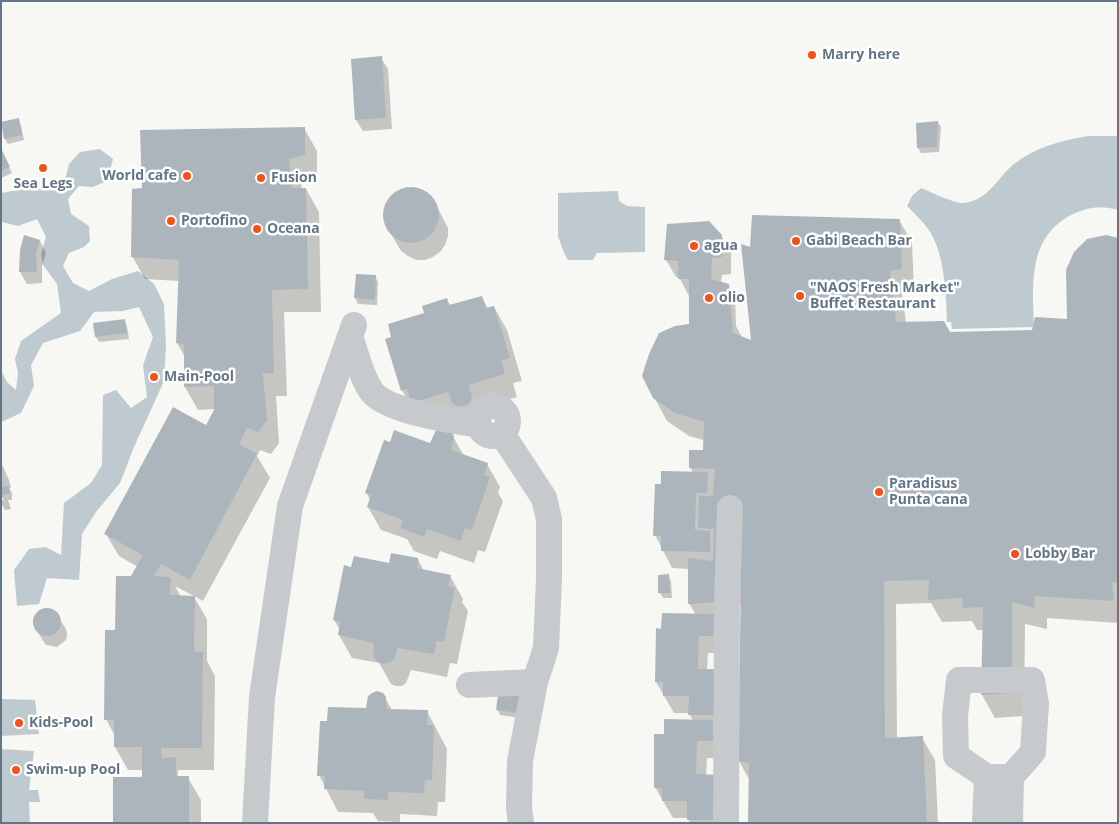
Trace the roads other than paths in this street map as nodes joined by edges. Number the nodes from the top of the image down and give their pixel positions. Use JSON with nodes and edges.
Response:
{"nodes":[{"id":1,"x":730,"y":508,"type":"dead end"},
{"id":2,"x":535,"y":682,"type":"junction"},
{"id":3,"x":469,"y":685,"type":"dead end"},
{"id":4,"x":255,"y":823,"type":"edge"},
{"id":5,"x":521,"y":823,"type":"edge"},
{"id":6,"x":726,"y":823,"type":"edge"},
{"id":7,"x":985,"y":823,"type":"edge"},
{"id":8,"x":1010,"y":823,"type":"edge"}],
"edges":[{"from":1,"to":6,"type":"lane"},
{"from":2,"to":3,"type":"lane"},
{"from":2,"to":4,"type":"lane"},
{"from":2,"to":5,"type":"lane"},
{"from":7,"to":8,"type":"lane"}]}
